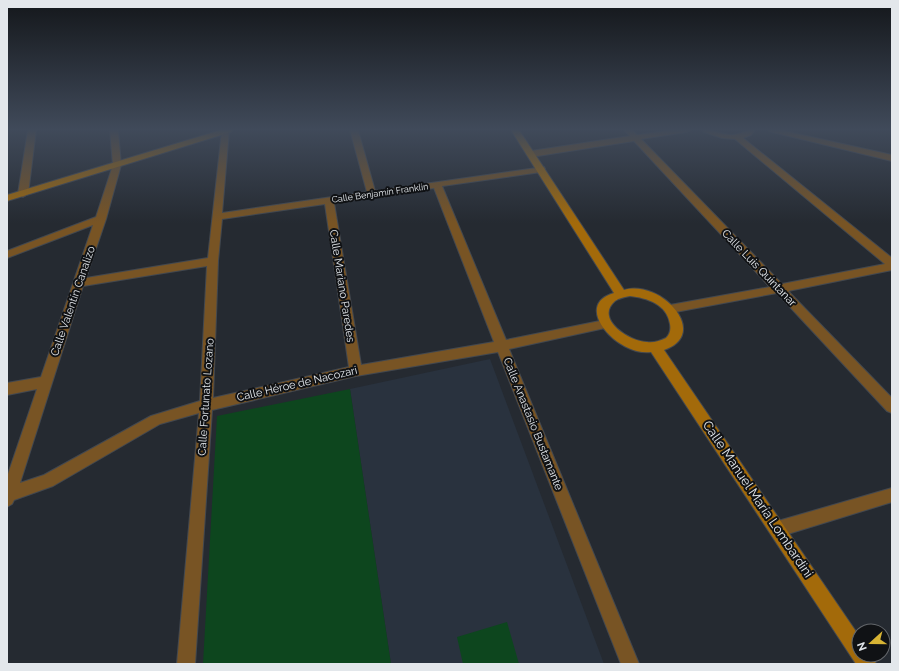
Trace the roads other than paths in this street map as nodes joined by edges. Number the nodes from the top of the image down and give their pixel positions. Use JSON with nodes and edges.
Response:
{"nodes":[{"id":1,"x":28,"y":161,"type":"edge"},
{"id":2,"x":117,"y":161,"type":"edge"},
{"id":3,"x":129,"y":161,"type":"edge"},
{"id":4,"x":224,"y":161,"type":"edge"},
{"id":5,"x":363,"y":161,"type":"edge"},
{"id":6,"x":536,"y":161,"type":"edge"},
{"id":7,"x":657,"y":161,"type":"edge"},
{"id":8,"x":766,"y":161,"type":"edge"},
{"id":9,"x":117,"y":165,"type":"junction"},
{"id":10,"x":541,"y":170,"type":"junction"},
{"id":11,"x":437,"y":184,"type":"junction"},
{"id":12,"x":23,"y":194,"type":"junction"},
{"id":13,"x":372,"y":195,"type":"junction"},
{"id":14,"x":7,"y":198,"type":"edge"},
{"id":15,"x":329,"y":200,"type":"junction"},
{"id":16,"x":218,"y":217,"type":"junction"},
{"id":17,"x":101,"y":220,"type":"junction"},
{"id":18,"x":7,"y":255,"type":"edge"},
{"id":19,"x":213,"y":261,"type":"junction"},
{"id":20,"x":892,"y":265,"type":"edge"},
{"id":21,"x":80,"y":283,"type":"junction"},
{"id":22,"x":779,"y":289,"type":"junction"},
{"id":23,"x":620,"y":294,"type":"junction"},
{"id":24,"x":670,"y":309,"type":"junction"},
{"id":25,"x":605,"y":324,"type":"junction"},
{"id":26,"x":502,"y":346,"type":"junction"},
{"id":27,"x":656,"y":347,"type":"junction"},
{"id":28,"x":356,"y":371,"type":"junction"},
{"id":29,"x":46,"y":382,"type":"junction"},
{"id":30,"x":7,"y":389,"type":"edge"},
{"id":31,"x":206,"y":405,"type":"junction"},
{"id":32,"x":892,"y":407,"type":"edge"},
{"id":33,"x":892,"y":495,"type":"edge"},
{"id":34,"x":8,"y":497,"type":"edge"},
{"id":35,"x":778,"y":529,"type":"junction"},
{"id":36,"x":851,"y":640,"type":"edge"},
{"id":37,"x":186,"y":664,"type":"edge"},
{"id":38,"x":630,"y":664,"type":"edge"}],
"edges":[{"from":1,"to":12,"type":"street"},
{"from":2,"to":9,"type":"street","name":"Calle Valentín Canalizo"},
{"from":3,"to":9,"type":"street"},
{"from":4,"to":16,"type":"street","name":"Calle Fortunato Lozano"},
{"from":5,"to":13,"type":"street"},
{"from":6,"to":10,"type":"street"},
{"from":7,"to":22,"type":"street","name":"Calle Luis Quintanar"},
{"from":8,"to":20,"type":"street"},
{"from":9,"to":12,"type":"street"},
{"from":9,"to":17,"type":"street","name":"Calle Valentín Canalizo"},
{"from":10,"to":11,"type":"street","name":"Calle Benjamín Franklin"},
{"from":10,"to":23,"type":"street"},
{"from":11,"to":13,"type":"street","name":"Calle Benjamín Franklin"},
{"from":11,"to":26,"type":"street","name":"Calle Anastasio Bustamante"},
{"from":12,"to":14,"type":"street"},
{"from":13,"to":15,"type":"street","name":"Calle Benjamín Franklin"},
{"from":15,"to":16,"type":"street","name":"Calle Benjamín Franklin"},
{"from":15,"to":28,"type":"street","name":"Calle Mariano Paredes"},
{"from":16,"to":19,"type":"street","name":"Calle Fortunato Lozano"},
{"from":17,"to":18,"type":"street"},
{"from":17,"to":21,"type":"street","name":"Calle Valentín Canalizo"},
{"from":19,"to":21,"type":"street"},
{"from":19,"to":31,"type":"street","name":"Calle Fortunato Lozano"},
{"from":20,"to":22,"type":"street"},
{"from":21,"to":29,"type":"street","name":"Calle Valentín Canalizo"},
{"from":22,"to":24,"type":"street"},
{"from":22,"to":32,"type":"street","name":"Calle Luis Quintanar"},
{"from":23,"to":24,"type":"street"},
{"from":23,"to":25,"type":"street"},
{"from":24,"to":27,"type":"street"},
{"from":25,"to":26,"type":"street","name":"Calle Héroe de Nacozari"},
{"from":25,"to":27,"type":"street"},
{"from":26,"to":28,"type":"street","name":"Calle Héroe de Nacozari"},
{"from":26,"to":38,"type":"street","name":"Calle Anastasio Bustamante"},
{"from":27,"to":35,"type":"street","name":"Calle Manuel María Lombardini"},
{"from":28,"to":31,"type":"street","name":"Calle Héroe de Nacozari"},
{"from":29,"to":30,"type":"street"},
{"from":29,"to":34,"type":"street","name":"Calle Valentín Canalizo"},
{"from":31,"to":34,"type":"street","name":"Calle Héroe de Nacozari"},
{"from":31,"to":37,"type":"street","name":"Calle Fortunato Lozano"},
{"from":33,"to":35,"type":"street"},
{"from":35,"to":36,"type":"street","name":"Calle Manuel María Lombardini"}]}
